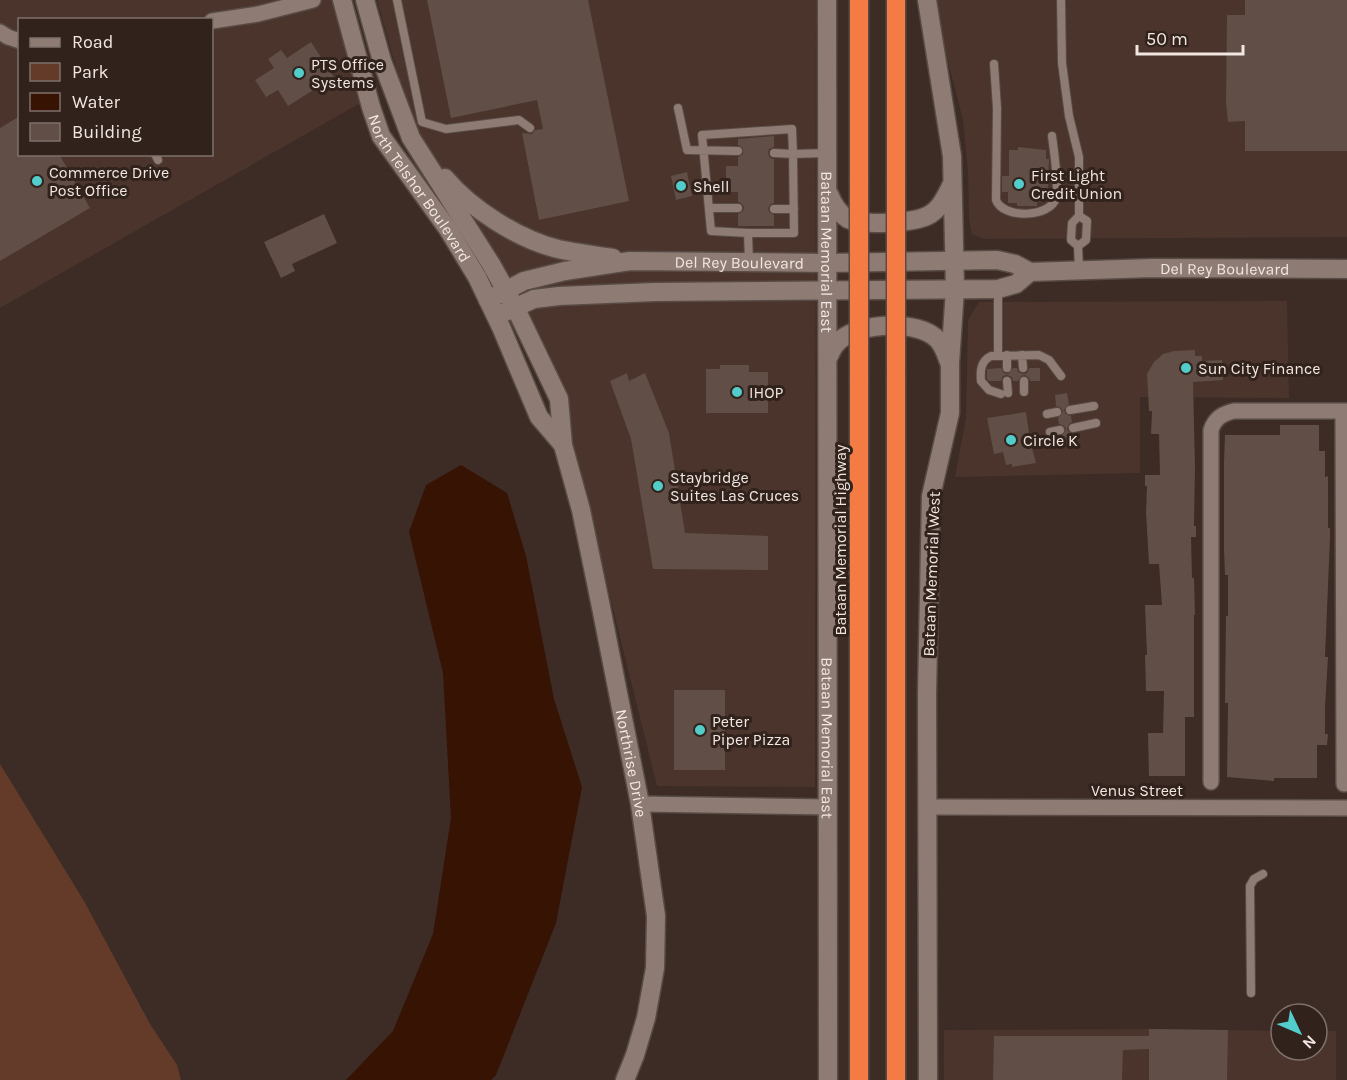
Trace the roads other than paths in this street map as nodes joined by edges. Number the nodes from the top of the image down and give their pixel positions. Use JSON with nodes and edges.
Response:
{"nodes":[{"id":1,"x":314,"y":0,"type":"edge"},
{"id":2,"x":342,"y":0,"type":"edge"},
{"id":3,"x":364,"y":0,"type":"edge"},
{"id":4,"x":397,"y":0,"type":"edge"},
{"id":5,"x":827,"y":0,"type":"edge"},
{"id":6,"x":859,"y":0,"type":"edge"},
{"id":7,"x":896,"y":0,"type":"edge"},
{"id":8,"x":927,"y":0,"type":"edge"},
{"id":9,"x":1061,"y":0,"type":"edge"},
{"id":10,"x":213,"y":21,"type":"edge"},
{"id":11,"x":0,"y":32,"type":"edge"},
{"id":12,"x":18,"y":40,"type":"edge"},
{"id":13,"x":994,"y":64,"type":"dead end"},
{"id":14,"x":678,"y":108,"type":"dead end"},
{"id":15,"x":530,"y":128,"type":"dead end"},
{"id":16,"x":1052,"y":136,"type":"dead end"},
{"id":17,"x":411,"y":138,"type":"junction"},
{"id":18,"x":704,"y":150,"type":"junction"},
{"id":19,"x":738,"y":151,"type":"dead end"},
{"id":20,"x":774,"y":153,"type":"dead end"},
{"id":21,"x":828,"y":153,"type":"junction"},
{"id":22,"x":793,"y":154,"type":"junction"},
{"id":23,"x":952,"y":183,"type":"junction"},
{"id":24,"x":829,"y":194,"type":"junction"},
{"id":25,"x":709,"y":208,"type":"junction"},
{"id":26,"x":738,"y":208,"type":"dead end"},
{"id":27,"x":774,"y":209,"type":"dead end"},
{"id":28,"x":794,"y":209,"type":"junction"},
{"id":29,"x":1079,"y":216,"type":"junction"},
{"id":30,"x":748,"y":234,"type":"junction"},
{"id":31,"x":1078,"y":246,"type":"junction"},
{"id":32,"x":953,"y":259,"type":"junction"},
{"id":33,"x":630,"y":261,"type":"junction"},
{"id":34,"x":659,"y":261,"type":"junction"},
{"id":35,"x":749,"y":262,"type":"junction"},
{"id":36,"x":828,"y":262,"type":"junction"},
{"id":37,"x":1078,"y":269,"type":"junction"},
{"id":38,"x":1347,"y":269,"type":"edge"},
{"id":39,"x":1030,"y":272,"type":"junction"},
{"id":40,"x":955,"y":289,"type":"junction"},
{"id":41,"x":998,"y":289,"type":"junction"},
{"id":42,"x":506,"y":290,"type":"junction"},
{"id":43,"x":827,"y":290,"type":"junction"},
{"id":44,"x":656,"y":292,"type":"junction"},
{"id":45,"x":492,"y":308,"type":"junction"},
{"id":46,"x":515,"y":308,"type":"junction"},
{"id":47,"x":1003,"y":355,"type":"junction"},
{"id":48,"x":1022,"y":355,"type":"junction"},
{"id":49,"x":829,"y":356,"type":"junction"},
{"id":50,"x":950,"y":363,"type":"junction"},
{"id":51,"x":1007,"y":368,"type":"dead end"},
{"id":52,"x":1023,"y":368,"type":"dead end"},
{"id":53,"x":1061,"y":376,"type":"dead end"},
{"id":54,"x":1007,"y":381,"type":"dead end"},
{"id":55,"x":1024,"y":381,"type":"dead end"},
{"id":56,"x":1024,"y":392,"type":"dead end"},
{"id":57,"x":1094,"y":406,"type":"dead end"},
{"id":58,"x":1070,"y":410,"type":"dead end"},
{"id":59,"x":1345,"y":411,"type":"edge"},
{"id":60,"x":1057,"y":412,"type":"dead end"},
{"id":61,"x":1047,"y":414,"type":"dead end"},
{"id":62,"x":1096,"y":423,"type":"dead end"},
{"id":63,"x":1073,"y":428,"type":"dead end"},
{"id":64,"x":1060,"y":430,"type":"dead end"},
{"id":65,"x":1050,"y":432,"type":"dead end"},
{"id":66,"x":563,"y":446,"type":"junction"},
{"id":67,"x":1211,"y":782,"type":"dead end"},
{"id":68,"x":1344,"y":784,"type":"dead end"},
{"id":69,"x":640,"y":804,"type":"junction"},
{"id":70,"x":828,"y":807,"type":"junction"},
{"id":71,"x":928,"y":807,"type":"junction"},
{"id":72,"x":1347,"y":808,"type":"edge"},
{"id":73,"x":1263,"y":874,"type":"dead end"},
{"id":74,"x":1251,"y":993,"type":"dead end"},
{"id":75,"x":625,"y":1080,"type":"edge"},
{"id":76,"x":828,"y":1080,"type":"edge"},
{"id":77,"x":859,"y":1080,"type":"edge"},
{"id":78,"x":896,"y":1080,"type":"edge"},
{"id":79,"x":928,"y":1080,"type":"edge"}],
"edges":[{"from":1,"to":10,"type":"street"},
{"from":2,"to":45,"type":"main road","name":"North Telshor Boulevard"},
{"from":3,"to":17,"type":"main road","name":"North Telshor Boulevard"},
{"from":4,"to":15,"type":"lane"},
{"from":5,"to":21,"type":"main road","name":"Bataan Memorial East"},
{"from":6,"to":77,"type":"highway","name":"Bataan Memorial Highway","bridge":true},
{"from":7,"to":78,"type":"highway","bridge":true},
{"from":8,"to":23,"type":"main road","name":"Bataan Memorial West"},
{"from":9,"to":29,"type":"lane"},
{"from":11,"to":12,"type":"street"},
{"from":13,"to":16,"type":"lane"},
{"from":14,"to":18,"type":"lane"},
{"from":17,"to":33,"type":"main road"},
{"from":17,"to":42,"type":"main road","name":"North Telshor Boulevard"},
{"from":18,"to":19,"type":"lane"},
{"from":18,"to":22,"type":"lane"},
{"from":18,"to":25,"type":"lane"},
{"from":20,"to":22,"type":"lane"},
{"from":21,"to":22,"type":"lane"},
{"from":21,"to":24,"type":"main road","name":"Bataan Memorial East"},
{"from":22,"to":28,"type":"lane"},
{"from":23,"to":24,"type":"main road"},
{"from":23,"to":32,"type":"main road","name":"Bataan Memorial West"},
{"from":24,"to":36,"type":"main road","name":"Bataan Memorial East"},
{"from":25,"to":26,"type":"lane"},
{"from":25,"to":30,"type":"lane"},
{"from":27,"to":28,"type":"lane"},
{"from":28,"to":30,"type":"lane"},
{"from":29,"to":31,"type":"lane"},
{"from":29,"to":31,"type":"lane"},
{"from":30,"to":35,"type":"lane"},
{"from":31,"to":37,"type":"lane"},
{"from":32,"to":36,"type":"main road","name":"Del Rey Boulevard"},
{"from":32,"to":39,"type":"main road","name":"Del Rey Boulevard"},
{"from":32,"to":40,"type":"main road","name":"Bataan Memorial West"},
{"from":33,"to":34,"type":"main road","name":"Del Rey Boulevard"},
{"from":33,"to":42,"type":"main road","name":"Del Rey Boulevard"},
{"from":34,"to":35,"type":"main road","name":"Del Rey Boulevard"},
{"from":34,"to":44,"type":"main road"},
{"from":35,"to":36,"type":"main road","name":"Del Rey Boulevard"},
{"from":36,"to":43,"type":"main road","name":"Bataan Memorial East"},
{"from":37,"to":38,"type":"main road","name":"Del Rey Boulevard"},
{"from":37,"to":39,"type":"main road","name":"Del Rey Boulevard"},
{"from":39,"to":41,"type":"main road","name":"Del Rey Boulevard"},
{"from":40,"to":41,"type":"main road","name":"Del Rey Boulevard"},
{"from":40,"to":43,"type":"main road","name":"Del Rey Boulevard"},
{"from":40,"to":50,"type":"main road","name":"Bataan Memorial West"},
{"from":41,"to":47,"type":"lane"},
{"from":42,"to":45,"type":"main road","name":"Del Rey Boulevard"},
{"from":42,"to":46,"type":"main road","name":"Northrise Drive"},
{"from":43,"to":44,"type":"main road","name":"Del Rey Boulevard"},
{"from":43,"to":49,"type":"main road","name":"Bataan Memorial East"},
{"from":44,"to":46,"type":"main road","name":"Del Rey Boulevard"},
{"from":45,"to":46,"type":"main road","name":"Del Rey Boulevard"},
{"from":45,"to":66,"type":"main road","name":"Northrise Drive"},
{"from":46,"to":66,"type":"main road","name":"Northrise Drive"},
{"from":47,"to":48,"type":"lane"},
{"from":47,"to":51,"type":"lane"},
{"from":47,"to":54,"type":"lane"},
{"from":48,"to":52,"type":"lane"},
{"from":48,"to":53,"type":"lane"},
{"from":49,"to":50,"type":"main road"},
{"from":49,"to":70,"type":"main road","name":"Bataan Memorial East"},
{"from":50,"to":71,"type":"main road","name":"Bataan Memorial West"},
{"from":55,"to":56,"type":"lane"},
{"from":57,"to":58,"type":"lane"},
{"from":59,"to":67,"type":"street"},
{"from":59,"to":68,"type":"street"},
{"from":60,"to":61,"type":"lane"},
{"from":62,"to":63,"type":"lane"},
{"from":64,"to":65,"type":"lane"},
{"from":66,"to":69,"type":"main road","name":"Northrise Drive"},
{"from":69,"to":70,"type":"street"},
{"from":69,"to":75,"type":"main road","name":"Northrise Drive"},
{"from":70,"to":76,"type":"main road","name":"Bataan Memorial East"},
{"from":71,"to":72,"type":"street","name":"Venus Street"},
{"from":71,"to":79,"type":"main road","name":"Bataan Memorial West"},
{"from":73,"to":74,"type":"lane"}]}
